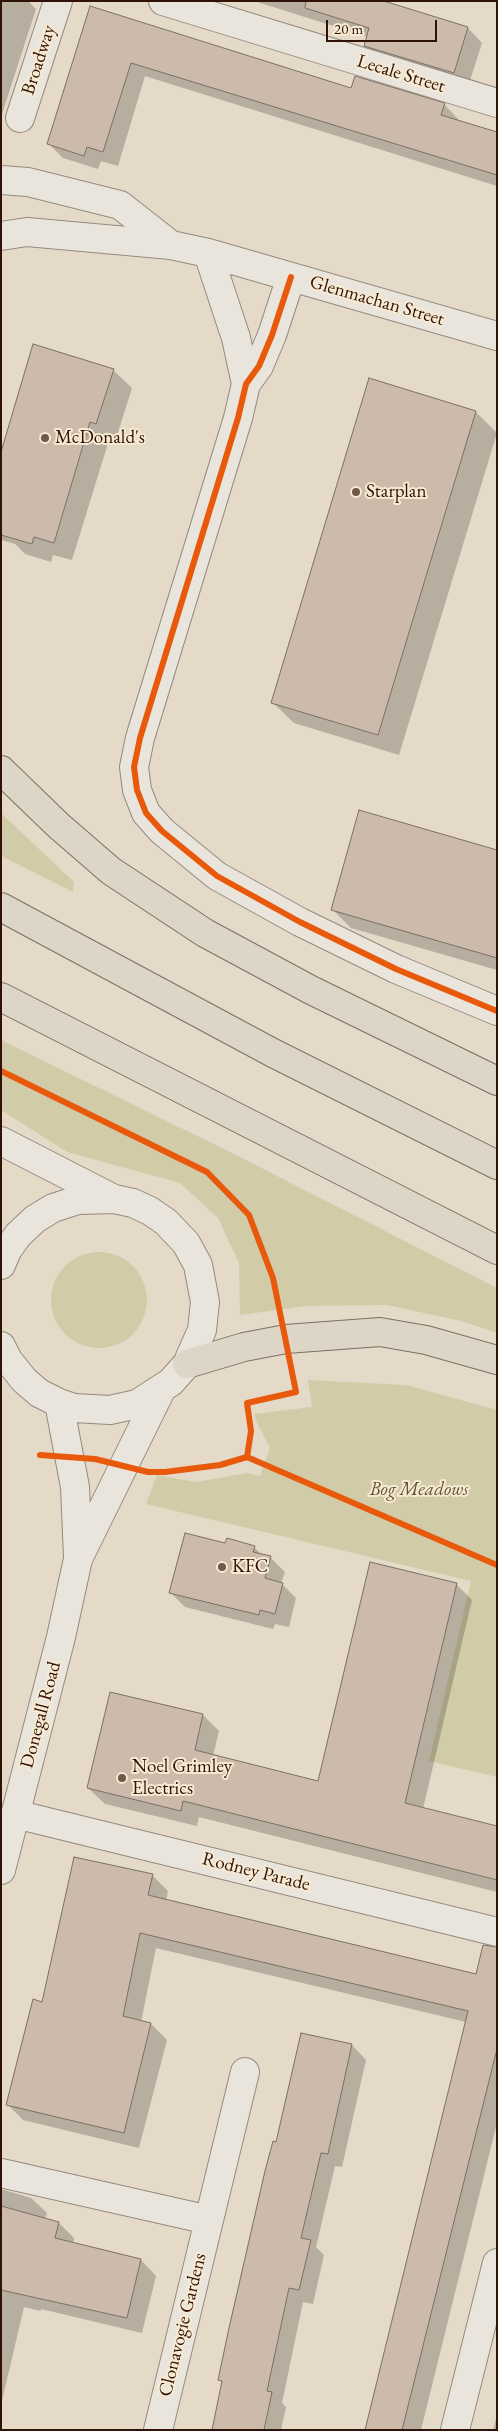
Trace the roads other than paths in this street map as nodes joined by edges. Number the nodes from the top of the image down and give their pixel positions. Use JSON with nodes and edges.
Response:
{"nodes":[{"id":1,"x":58,"y":1,"type":"edge"},
{"id":2,"x":163,"y":1,"type":"edge"},
{"id":3,"x":497,"y":103,"type":"edge"},
{"id":4,"x":20,"y":118,"type":"dead end"},
{"id":5,"x":1,"y":180,"type":"edge"},
{"id":6,"x":1,"y":236,"type":"edge"},
{"id":7,"x":170,"y":246,"type":"junction"},
{"id":8,"x":208,"y":253,"type":"junction"},
{"id":9,"x":290,"y":276,"type":"junction"},
{"id":10,"x":497,"y":336,"type":"edge"},
{"id":11,"x":246,"y":384,"type":"junction"},
{"id":12,"x":1,"y":770,"type":"edge"},
{"id":13,"x":1,"y":907,"type":"edge"},
{"id":14,"x":1,"y":997,"type":"edge"},
{"id":15,"x":497,"y":1011,"type":"edge"},
{"id":16,"x":497,"y":1081,"type":"edge"},
{"id":17,"x":1,"y":1141,"type":"edge"},
{"id":18,"x":497,"y":1165,"type":"edge"},
{"id":19,"x":114,"y":1198,"type":"junction"},
{"id":20,"x":497,"y":1250,"type":"edge"},
{"id":21,"x":1,"y":1266,"type":"edge"},
{"id":22,"x":1,"y":1346,"type":"edge"},
{"id":23,"x":497,"y":1360,"type":"edge"},
{"id":24,"x":173,"y":1379,"type":"junction"},
{"id":25,"x":59,"y":1403,"type":"junction"},
{"id":26,"x":78,"y":1559,"type":"junction"},
{"id":27,"x":15,"y":1814,"type":"junction"},
{"id":28,"x":1,"y":1870,"type":"edge"},
{"id":29,"x":497,"y":1932,"type":"edge"},
{"id":30,"x":245,"y":2072,"type":"dead end"},
{"id":31,"x":1,"y":2173,"type":"edge"},
{"id":32,"x":209,"y":2220,"type":"junction"},
{"id":33,"x":497,"y":2263,"type":"edge"},
{"id":34,"x":158,"y":2430,"type":"edge"},
{"id":35,"x":455,"y":2430,"type":"edge"}],
"edges":[{"from":1,"to":4,"type":"street","name":"Broadway"},
{"from":2,"to":3,"type":"street","name":"Lecale Street"},
{"from":5,"to":7,"type":"street","name":"Glenmachan Street"},
{"from":6,"to":7,"type":"street","name":"Glenmachan Street"},
{"from":7,"to":8,"type":"street","name":"Glenmachan Street"},
{"from":8,"to":9,"type":"street","name":"Glenmachan Street"},
{"from":8,"to":11,"type":"street"},
{"from":9,"to":10,"type":"street","name":"Glenmachan Street"},
{"from":9,"to":11,"type":"street"},
{"from":11,"to":15,"type":"street"},
{"from":12,"to":16,"type":"highway"},
{"from":13,"to":18,"type":"highway"},
{"from":14,"to":20,"type":"highway"},
{"from":17,"to":19,"type":"street"},
{"from":19,"to":21,"type":"street"},
{"from":19,"to":24,"type":"street","name":"Donegall Road"},
{"from":22,"to":25,"type":"street"},
{"from":23,"to":24,"type":"highway"},
{"from":24,"to":25,"type":"street"},
{"from":24,"to":26,"type":"street","name":"Donegall Road"},
{"from":25,"to":26,"type":"street","name":"Donegall Road"},
{"from":26,"to":27,"type":"street","name":"Donegall Road"},
{"from":27,"to":28,"type":"street","name":"Donegall Road"},
{"from":27,"to":29,"type":"street","name":"Rodney Parade"},
{"from":30,"to":32,"type":"street","name":"Clonavogie Gardens"},
{"from":31,"to":32,"type":"street"},
{"from":32,"to":34,"type":"street","name":"Clonavogie Gardens"},
{"from":33,"to":35,"type":"street"}]}
